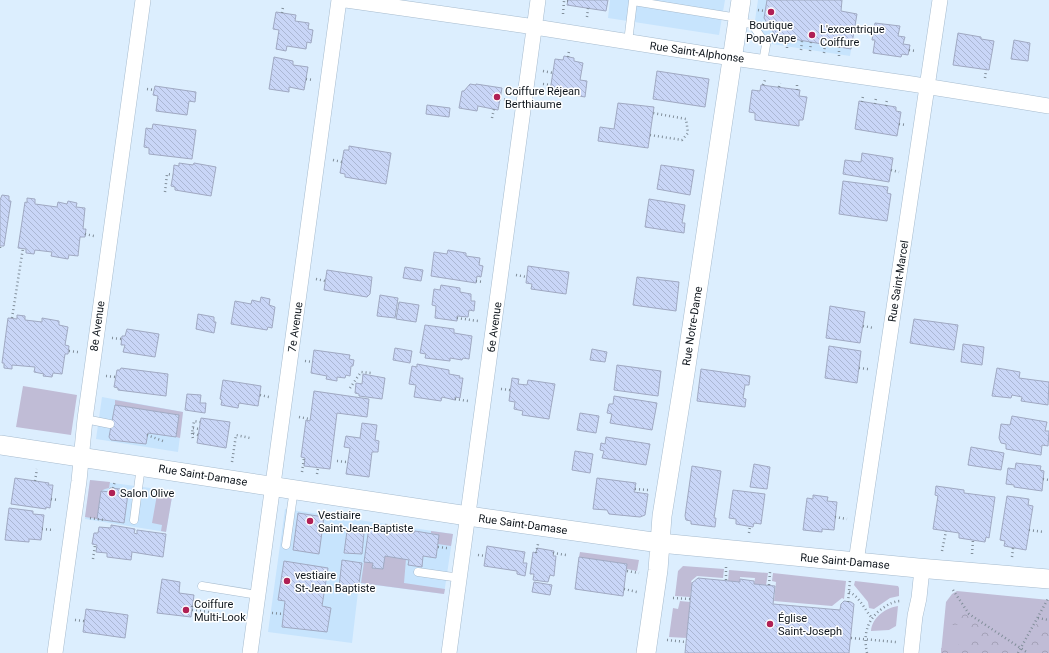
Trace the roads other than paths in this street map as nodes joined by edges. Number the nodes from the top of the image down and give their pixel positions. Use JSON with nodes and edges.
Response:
{"nodes":[{"id":1,"x":143,"y":0,"type":"edge"},
{"id":2,"x":339,"y":0,"type":"edge"},
{"id":3,"x":346,"y":0,"type":"edge"},
{"id":4,"x":538,"y":0,"type":"edge"},
{"id":5,"x":633,"y":0,"type":"edge"},
{"id":6,"x":940,"y":0,"type":"edge"},
{"id":7,"x":739,"y":13,"type":"edge"},
{"id":8,"x":535,"y":27,"type":"junction"},
{"id":9,"x":628,"y":42,"type":"junction"},
{"id":10,"x":732,"y":57,"type":"junction"},
{"id":11,"x":764,"y":62,"type":"junction"},
{"id":12,"x":927,"y":86,"type":"junction"},
{"id":13,"x":1049,"y":106,"type":"edge"},
{"id":14,"x":84,"y":419,"type":"junction"},
{"id":15,"x":110,"y":424,"type":"dead end"},
{"id":16,"x":0,"y":445,"type":"edge"},
{"id":17,"x":81,"y":457,"type":"junction"},
{"id":18,"x":141,"y":466,"type":"junction"},
{"id":19,"x":273,"y":486,"type":"junction"},
{"id":20,"x":294,"y":489,"type":"junction"},
{"id":21,"x":468,"y":516,"type":"junction"},
{"id":22,"x":134,"y":520,"type":"dead end"},
{"id":23,"x":660,"y":543,"type":"junction"},
{"id":24,"x":286,"y":545,"type":"dead end"},
{"id":25,"x":922,"y":569,"type":"junction"},
{"id":26,"x":853,"y":570,"type":"junction"},
{"id":27,"x":418,"y":572,"type":"dead end"},
{"id":28,"x":460,"y":578,"type":"junction"},
{"id":29,"x":1049,"y":579,"type":"edge"},
{"id":30,"x":202,"y":586,"type":"dead end"},
{"id":31,"x":258,"y":595,"type":"junction"},
{"id":32,"x":55,"y":653,"type":"edge"},
{"id":33,"x":250,"y":653,"type":"edge"},
{"id":34,"x":449,"y":653,"type":"edge"},
{"id":35,"x":646,"y":653,"type":"edge"},
{"id":36,"x":912,"y":653,"type":"edge"}],
"edges":[{"from":1,"to":14,"type":"street","name":"8e Avenue"},
{"from":2,"to":19,"type":"street","name":"7e Avenue"},
{"from":3,"to":8,"type":"street","name":"Rue Saint-Alphonse"},
{"from":4,"to":8,"type":"street","name":"6e Avenue"},
{"from":5,"to":7,"type":"lane"},
{"from":5,"to":9,"type":"lane"},
{"from":6,"to":12,"type":"street","name":"Rue Saint-Marcel"},
{"from":7,"to":10,"type":"street","name":"Rue Notre-Dame"},
{"from":7,"to":11,"type":"lane"},
{"from":8,"to":9,"type":"street","name":"Rue Saint-Alphonse"},
{"from":8,"to":21,"type":"street","name":"6e Avenue"},
{"from":9,"to":10,"type":"street","name":"Rue Saint-Alphonse"},
{"from":10,"to":11,"type":"street","name":"Rue Saint-Alphonse"},
{"from":10,"to":23,"type":"street","name":"Rue Notre-Dame"},
{"from":11,"to":12,"type":"street","name":"Rue Saint-Alphonse"},
{"from":12,"to":13,"type":"street","name":"Rue Saint-Alphonse"},
{"from":12,"to":26,"type":"street","name":"Rue Saint-Marcel"},
{"from":14,"to":15,"type":"lane"},
{"from":14,"to":17,"type":"street","name":"8e Avenue"},
{"from":16,"to":17,"type":"street","name":"Rue Saint-Damase"},
{"from":17,"to":18,"type":"street","name":"Rue Saint-Damase"},
{"from":17,"to":32,"type":"street","name":"8e Avenue"},
{"from":18,"to":19,"type":"street","name":"Rue Saint-Damase"},
{"from":18,"to":22,"type":"lane"},
{"from":19,"to":20,"type":"street","name":"Rue Saint-Damase"},
{"from":19,"to":31,"type":"street","name":"7e Avenue"},
{"from":20,"to":21,"type":"street","name":"Rue Saint-Damase"},
{"from":20,"to":24,"type":"lane"},
{"from":21,"to":23,"type":"street","name":"Rue Saint-Damase"},
{"from":21,"to":28,"type":"street","name":"6e Avenue"},
{"from":23,"to":26,"type":"street","name":"Rue Saint-Damase"},
{"from":23,"to":35,"type":"street","name":"Rue Notre-Dame"},
{"from":25,"to":26,"type":"street","name":"Rue Saint-Damase"},
{"from":25,"to":29,"type":"street","name":"Rue Saint-Damase"},
{"from":25,"to":36,"type":"street"},
{"from":27,"to":28,"type":"lane"},
{"from":28,"to":34,"type":"street","name":"6e Avenue"},
{"from":30,"to":31,"type":"lane"},
{"from":31,"to":33,"type":"street","name":"7e Avenue"}]}
